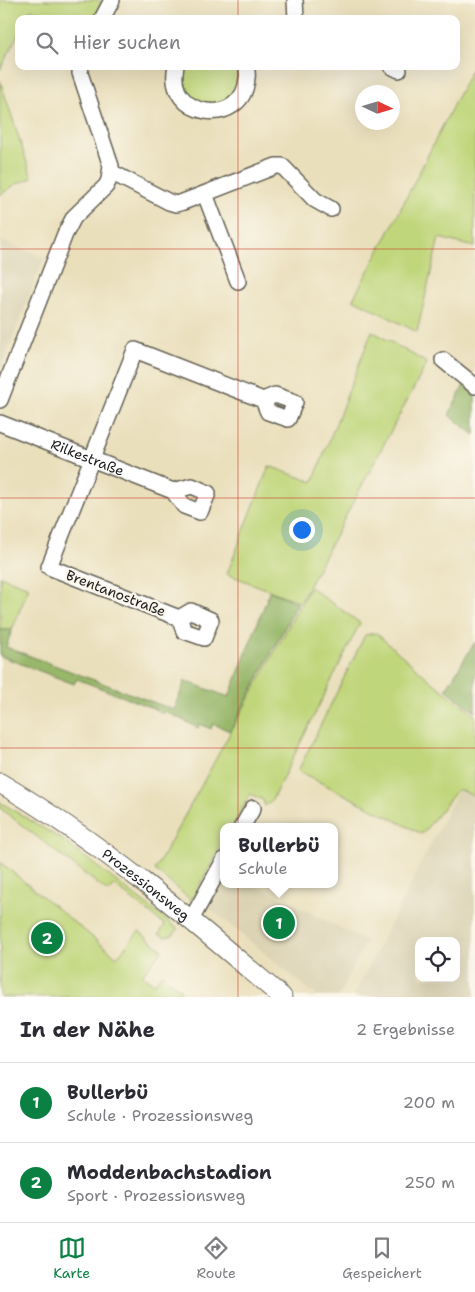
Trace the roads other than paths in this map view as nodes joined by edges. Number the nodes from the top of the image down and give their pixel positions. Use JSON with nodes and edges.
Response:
{"nodes":[{"id":1,"x":112,"y":0,"type":"edge"},
{"id":2,"x":294,"y":0,"type":"edge"},
{"id":3,"x":104,"y":15,"type":"edge"},
{"id":4,"x":296,"y":15,"type":"edge"},
{"id":5,"x":80,"y":70,"type":"edge"},
{"id":6,"x":176,"y":70,"type":"edge"},
{"id":7,"x":247,"y":70,"type":"edge"},
{"id":8,"x":111,"y":172,"type":"junction"},
{"id":9,"x":205,"y":194,"type":"junction"},
{"id":10,"x":332,"y":209,"type":"dead end"},
{"id":11,"x":238,"y":281,"type":"dead end"},
{"id":12,"x":443,"y":360,"type":"dead end"},
{"id":13,"x":475,"y":386,"type":"edge"},
{"id":14,"x":0,"y":400,"type":"edge"},
{"id":15,"x":263,"y":400,"type":"dead end"},
{"id":16,"x":0,"y":424,"type":"edge"},
{"id":17,"x":91,"y":459,"type":"junction"},
{"id":18,"x":174,"y":491,"type":"dead end"},
{"id":19,"x":179,"y":618,"type":"dead end"},
{"id":20,"x":0,"y":782,"type":"edge"},
{"id":21,"x":252,"y":808,"type":"dead end"},
{"id":22,"x":244,"y":823,"type":"edge"},
{"id":23,"x":220,"y":867,"type":"edge"},
{"id":24,"x":191,"y":920,"type":"junction"},
{"id":25,"x":282,"y":997,"type":"edge"}],
"edges":[{"from":1,"to":3,"type":"street"},
{"from":2,"to":4,"type":"street"},
{"from":5,"to":8,"type":"street"},
{"from":6,"to":7,"type":"street"},
{"from":8,"to":9,"type":"street"},
{"from":8,"to":14,"type":"street"},
{"from":9,"to":10,"type":"street"},
{"from":9,"to":11,"type":"street"},
{"from":12,"to":13,"type":"street"},
{"from":15,"to":17,"type":"street"},
{"from":16,"to":17,"type":"street","name":"Rilkestraße"},
{"from":17,"to":18,"type":"street","name":"Rilkestraße"},
{"from":17,"to":19,"type":"street","name":"Brentanostraße"},
{"from":20,"to":24,"type":"street","name":"Prozessionsweg"},
{"from":21,"to":22,"type":"street"},
{"from":23,"to":24,"type":"street"},
{"from":24,"to":25,"type":"street","name":"Prozessionsweg"}]}
